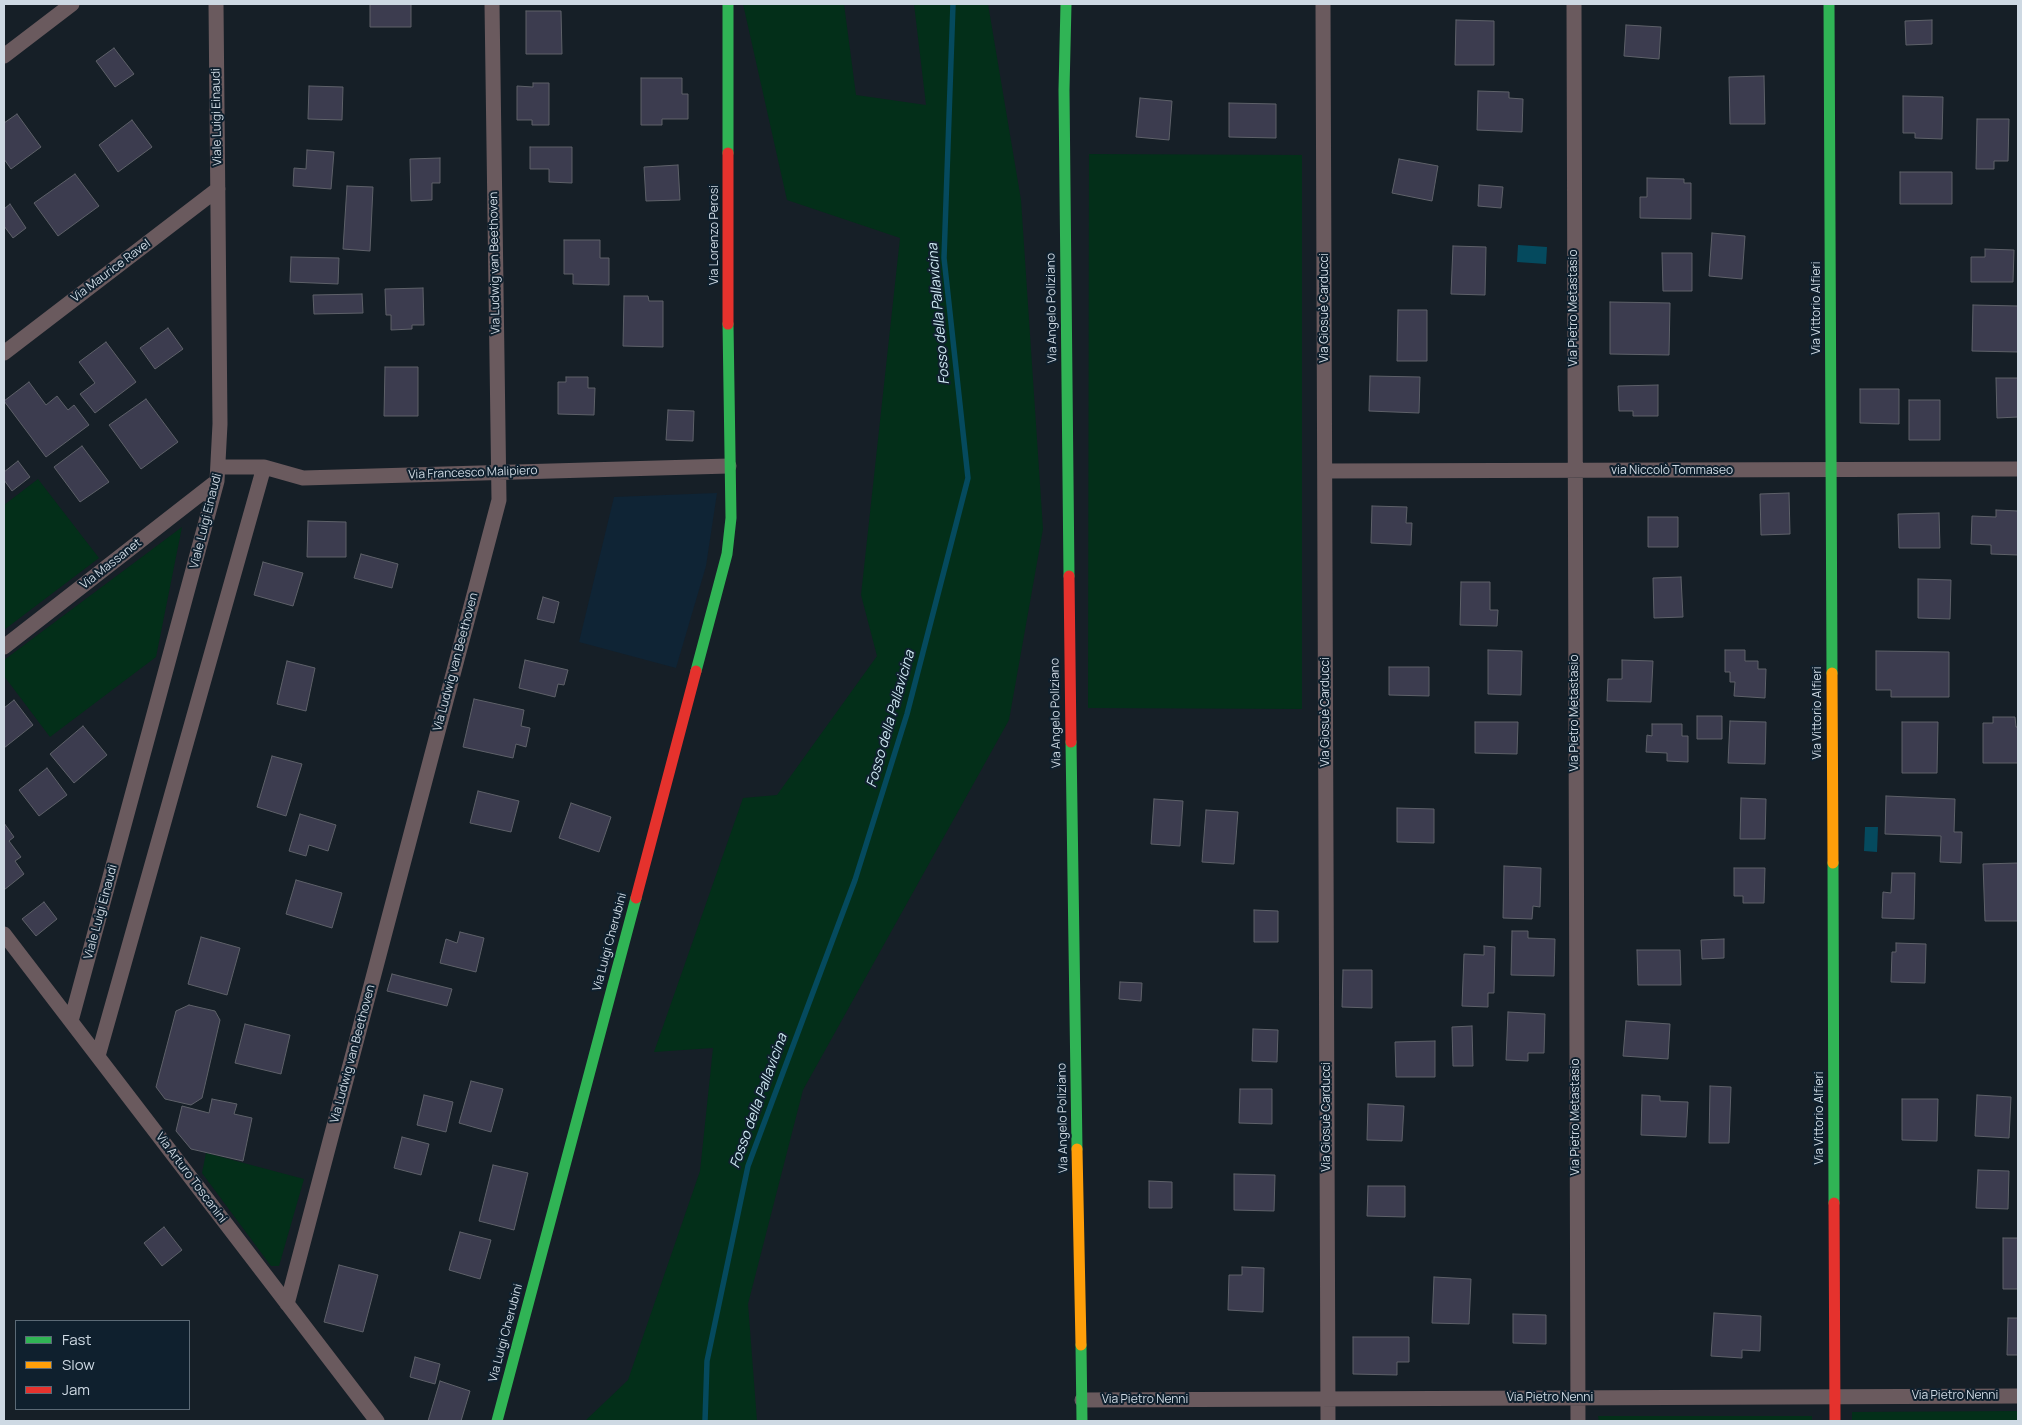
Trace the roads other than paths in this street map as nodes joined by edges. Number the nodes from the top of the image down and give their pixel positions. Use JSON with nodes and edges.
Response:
{"nodes":[{"id":1,"x":72,"y":4,"type":"edge"},
{"id":2,"x":216,"y":4,"type":"edge"},
{"id":3,"x":492,"y":4,"type":"edge"},
{"id":4,"x":728,"y":4,"type":"edge"},
{"id":5,"x":1066,"y":4,"type":"edge"},
{"id":6,"x":1324,"y":4,"type":"edge"},
{"id":7,"x":1574,"y":4,"type":"edge"},
{"id":8,"x":1829,"y":4,"type":"edge"},
{"id":9,"x":4,"y":56,"type":"edge"},
{"id":10,"x":218,"y":189,"type":"junction"},
{"id":11,"x":4,"y":353,"type":"edge"},
{"id":12,"x":730,"y":466,"type":"junction"},
{"id":13,"x":264,"y":467,"type":"junction"},
{"id":14,"x":2018,"y":469,"type":"edge"},
{"id":15,"x":1831,"y":470,"type":"junction"},
{"id":16,"x":1325,"y":471,"type":"junction"},
{"id":17,"x":497,"y":472,"type":"junction"},
{"id":18,"x":1574,"y":472,"type":"junction"},
{"id":19,"x":218,"y":474,"type":"junction"},
{"id":20,"x":4,"y":647,"type":"edge"},
{"id":21,"x":4,"y":934,"type":"edge"},
{"id":22,"x":71,"y":1021,"type":"junction"},
{"id":23,"x":98,"y":1056,"type":"junction"},
{"id":24,"x":287,"y":1304,"type":"junction"},
{"id":25,"x":2018,"y":1396,"type":"edge"},
{"id":26,"x":1835,"y":1397,"type":"junction"},
{"id":27,"x":1578,"y":1398,"type":"junction"},
{"id":28,"x":1328,"y":1399,"type":"junction"},
{"id":29,"x":1082,"y":1400,"type":"junction"},
{"id":30,"x":377,"y":1421,"type":"edge"},
{"id":31,"x":497,"y":1421,"type":"edge"},
{"id":32,"x":1082,"y":1421,"type":"edge"},
{"id":33,"x":1328,"y":1421,"type":"edge"},
{"id":34,"x":1578,"y":1421,"type":"edge"},
{"id":35,"x":1835,"y":1421,"type":"edge"}],
"edges":[{"from":1,"to":9,"type":"street"},
{"from":2,"to":10,"type":"street","name":"Viale Luigi Einaudi"},
{"from":3,"to":17,"type":"street","name":"Via Ludwig van Beethoven"},
{"from":4,"to":12,"type":"street","name":"Via Lorenzo Perosi"},
{"from":5,"to":29,"type":"street","name":"Via Angelo Poliziano"},
{"from":6,"to":16,"type":"street","name":"Via Giosuè Carducci"},
{"from":7,"to":18,"type":"street","name":"Via Pietro Metastasio"},
{"from":8,"to":15,"type":"street","name":"Via Vittorio Alfieri"},
{"from":10,"to":11,"type":"street","name":"Via Maurice Ravel"},
{"from":10,"to":19,"type":"street","name":"Viale Luigi Einaudi"},
{"from":12,"to":17,"type":"street","name":"Via Francesco Malipiero"},
{"from":12,"to":31,"type":"street","name":"Via Luigi Cherubini"},
{"from":13,"to":17,"type":"street","name":"Via Francesco Malipiero"},
{"from":13,"to":19,"type":"street","name":"Via Francesco Malipiero"},
{"from":13,"to":23,"type":"street"},
{"from":14,"to":15,"type":"street","name":"via Niccolò Tommaseo"},
{"from":15,"to":18,"type":"street","name":"via Niccolò Tommaseo"},
{"from":15,"to":26,"type":"street","name":"Via Vittorio Alfieri"},
{"from":16,"to":18,"type":"street","name":"via Niccolò Tommaseo"},
{"from":16,"to":28,"type":"street","name":"Via Giosuè Carducci"},
{"from":17,"to":24,"type":"street","name":"Via Ludwig van Beethoven"},
{"from":18,"to":27,"type":"street","name":"Via Pietro Metastasio"},
{"from":19,"to":20,"type":"street","name":"Via Massanet"},
{"from":19,"to":22,"type":"street","name":"Viale Luigi Einaudi"},
{"from":21,"to":22,"type":"street","name":"Via Arturo Toscanini"},
{"from":22,"to":23,"type":"street","name":"Via Arturo Toscanini"},
{"from":23,"to":24,"type":"street","name":"Via Arturo Toscanini"},
{"from":24,"to":30,"type":"street","name":"Via Arturo Toscanini"},
{"from":25,"to":26,"type":"street","name":"Via Pietro Nenni"},
{"from":26,"to":27,"type":"street","name":"Via Pietro Nenni"},
{"from":26,"to":35,"type":"street","name":"Via Vittorio Alfieri"},
{"from":27,"to":28,"type":"street","name":"Via Pietro Nenni"},
{"from":27,"to":34,"type":"street","name":"Via Pietro Metastasio"},
{"from":28,"to":29,"type":"street","name":"Via Pietro Nenni"},
{"from":28,"to":33,"type":"street","name":"Via Giosuè Carducci"},
{"from":29,"to":32,"type":"street","name":"Via Angelo Poliziano"}]}
